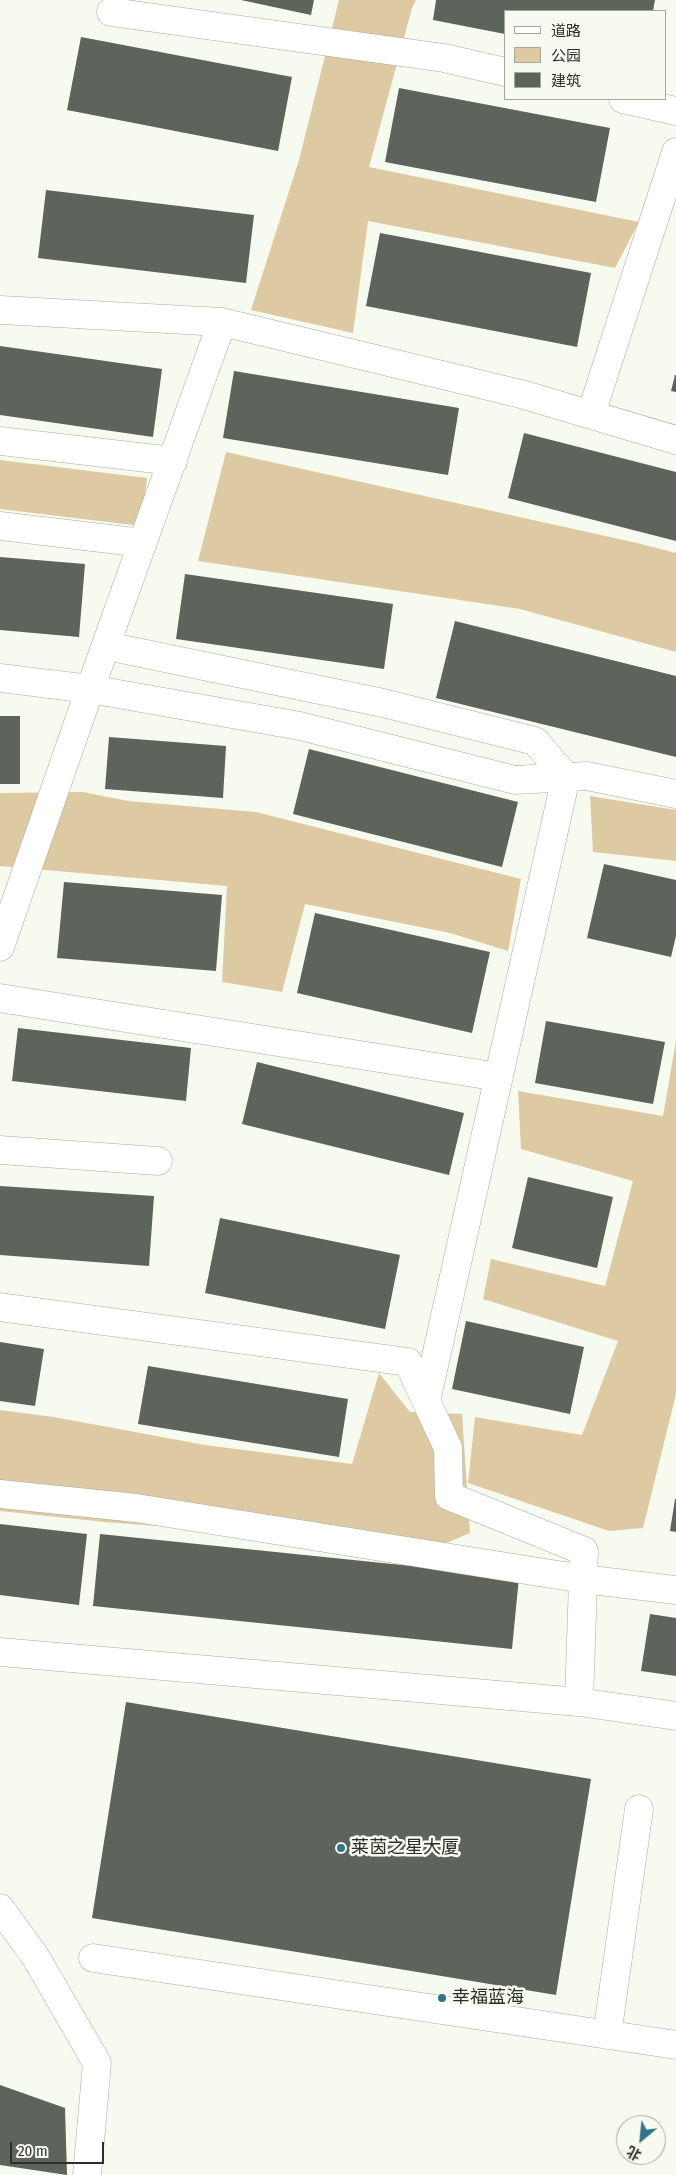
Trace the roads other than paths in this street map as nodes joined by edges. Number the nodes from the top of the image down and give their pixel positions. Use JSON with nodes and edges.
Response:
{"nodes":[{"id":1,"x":112,"y":12,"type":"dead end"},
{"id":2,"x":503,"y":72,"type":"edge"},
{"id":3,"x":627,"y":100,"type":"edge"},
{"id":4,"x":676,"y":111,"type":"edge"},
{"id":5,"x":676,"y":152,"type":"edge"},
{"id":6,"x":0,"y":310,"type":"edge"},
{"id":7,"x":222,"y":322,"type":"junction"},
{"id":8,"x":591,"y":414,"type":"junction"},
{"id":9,"x":676,"y":440,"type":"edge"},
{"id":10,"x":0,"y":442,"type":"edge"},
{"id":11,"x":174,"y":461,"type":"junction"},
{"id":12,"x":0,"y":526,"type":"edge"},
{"id":13,"x":143,"y":543,"type":"junction"},
{"id":14,"x":106,"y":646,"type":"junction"},
{"id":15,"x":0,"y":678,"type":"edge"},
{"id":16,"x":90,"y":689,"type":"junction"},
{"id":17,"x":566,"y":777,"type":"junction"},
{"id":18,"x":676,"y":794,"type":"edge"},
{"id":19,"x":0,"y":947,"type":"edge"},
{"id":20,"x":0,"y":998,"type":"edge"},
{"id":21,"x":499,"y":1077,"type":"junction"},
{"id":22,"x":0,"y":1150,"type":"edge"},
{"id":23,"x":158,"y":1161,"type":"dead end"},
{"id":24,"x":0,"y":1307,"type":"edge"},
{"id":25,"x":426,"y":1402,"type":"junction"},
{"id":26,"x":0,"y":1494,"type":"edge"},
{"id":27,"x":583,"y":1579,"type":"junction"},
{"id":28,"x":676,"y":1590,"type":"edge"},
{"id":29,"x":0,"y":1652,"type":"edge"},
{"id":30,"x":579,"y":1702,"type":"junction"},
{"id":31,"x":676,"y":1716,"type":"edge"},
{"id":32,"x":639,"y":1809,"type":"dead end"},
{"id":33,"x":0,"y":1908,"type":"edge"},
{"id":34,"x":93,"y":1958,"type":"dead end"},
{"id":35,"x":607,"y":2035,"type":"junction"},
{"id":36,"x":676,"y":2045,"type":"edge"},
{"id":37,"x":87,"y":2175,"type":"edge"}],
"edges":[{"from":1,"to":2,"type":"street"},
{"from":3,"to":4,"type":"street"},
{"from":5,"to":8,"type":"street"},
{"from":6,"to":7,"type":"street"},
{"from":7,"to":8,"type":"street"},
{"from":7,"to":11,"type":"street"},
{"from":8,"to":9,"type":"street"},
{"from":10,"to":11,"type":"street"},
{"from":11,"to":13,"type":"street"},
{"from":12,"to":13,"type":"street"},
{"from":13,"to":14,"type":"street"},
{"from":14,"to":16,"type":"street"},
{"from":14,"to":17,"type":"street"},
{"from":15,"to":16,"type":"street"},
{"from":16,"to":17,"type":"street"},
{"from":16,"to":19,"type":"street"},
{"from":17,"to":18,"type":"street"},
{"from":17,"to":21,"type":"street"},
{"from":20,"to":21,"type":"street"},
{"from":21,"to":25,"type":"street"},
{"from":22,"to":23,"type":"street"},
{"from":24,"to":25,"type":"street"},
{"from":25,"to":27,"type":"street"},
{"from":26,"to":27,"type":"street"},
{"from":27,"to":28,"type":"street"},
{"from":27,"to":30,"type":"street"},
{"from":29,"to":30,"type":"street"},
{"from":30,"to":31,"type":"street"},
{"from":32,"to":35,"type":"street"},
{"from":33,"to":37,"type":"street"},
{"from":34,"to":35,"type":"street"},
{"from":35,"to":36,"type":"street"}]}
